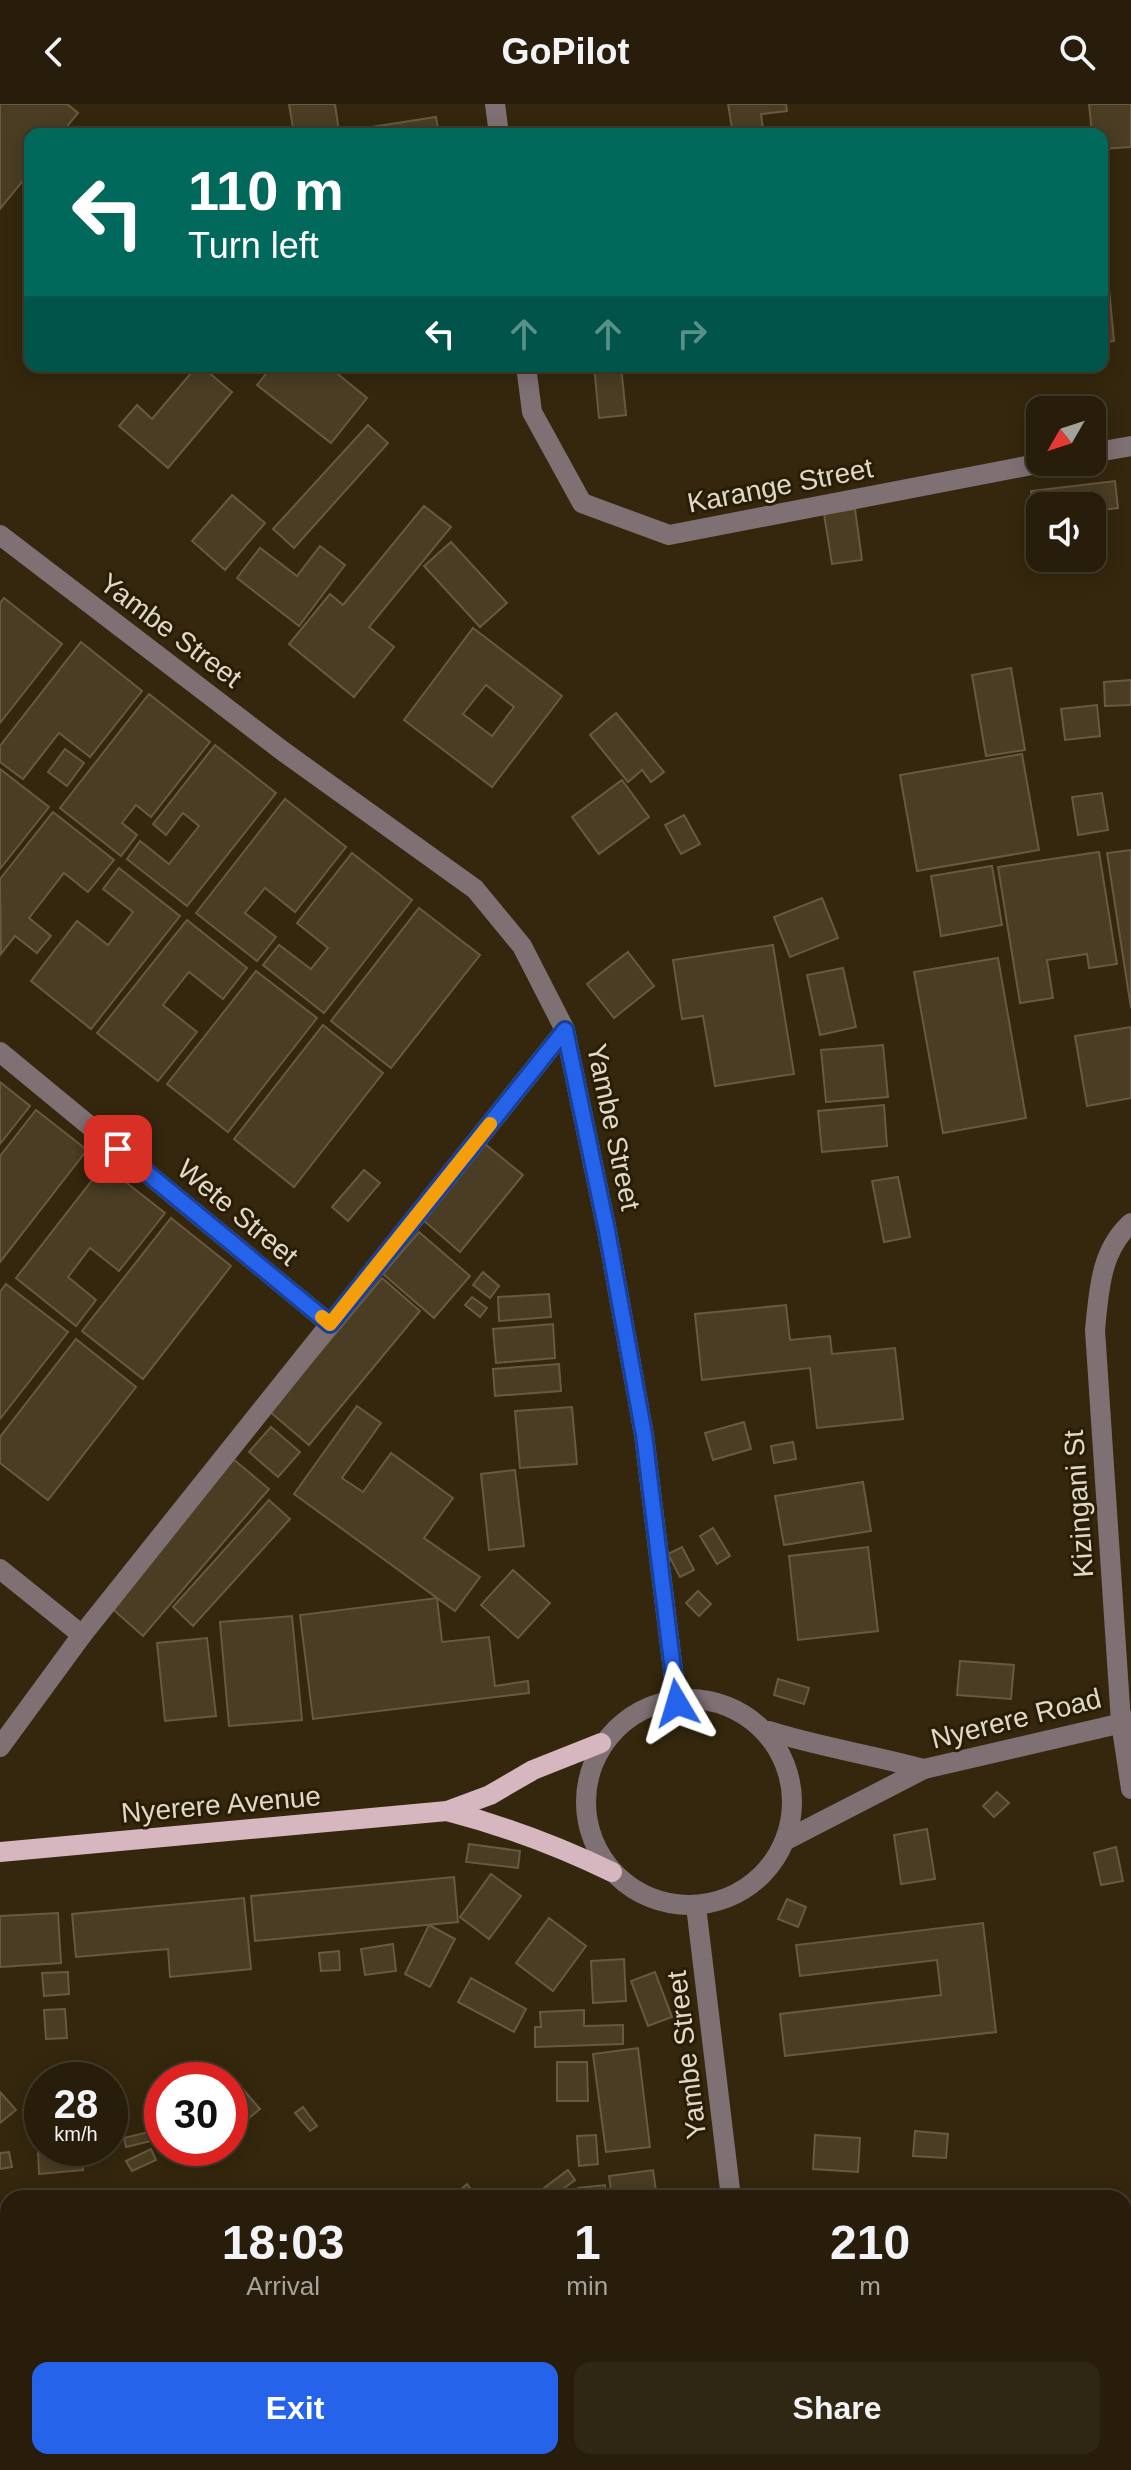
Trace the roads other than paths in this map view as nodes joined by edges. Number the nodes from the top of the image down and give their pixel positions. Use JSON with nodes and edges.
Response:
{"nodes":[{"id":1,"x":495,"y":104,"type":"edge"},
{"id":2,"x":498,"y":128,"type":"edge"},
{"id":3,"x":527,"y":372,"type":"edge"},
{"id":4,"x":1131,"y":446,"type":"edge"},
{"id":5,"x":1106,"y":450,"type":"edge"},
{"id":6,"x":1026,"y":466,"type":"edge"},
{"id":7,"x":0,"y":535,"type":"edge"},
{"id":8,"x":565,"y":1030,"type":"junction"},
{"id":9,"x":0,"y":1052,"type":"edge"},
{"id":10,"x":1131,"y":1223,"type":"edge"},
{"id":11,"x":330,"y":1324,"type":"junction"},
{"id":12,"x":0,"y":1569,"type":"edge"},
{"id":13,"x":82,"y":1635,"type":"junction"},
{"id":14,"x":677,"y":1703,"type":"junction"},
{"id":15,"x":1126,"y":1722,"type":"edge"},
{"id":16,"x":769,"y":1731,"type":"junction"},
{"id":17,"x":601,"y":1743,"type":"junction"},
{"id":18,"x":0,"y":1747,"type":"edge"},
{"id":19,"x":924,"y":1769,"type":"junction"},
{"id":20,"x":1131,"y":1789,"type":"edge"},
{"id":21,"x":447,"y":1811,"type":"junction"},
{"id":22,"x":788,"y":1839,"type":"junction"},
{"id":23,"x":0,"y":1852,"type":"edge"},
{"id":24,"x":612,"y":1872,"type":"junction"},
{"id":25,"x":696,"y":1906,"type":"junction"},
{"id":26,"x":730,"y":2190,"type":"edge"}],
"edges":[{"from":1,"to":2,"type":"street"},
{"from":3,"to":6,"type":"street","name":"Karange Street"},
{"from":4,"to":5,"type":"street"},
{"from":7,"to":8,"type":"street","name":"Yambe Street"},
{"from":8,"to":11,"type":"street"},
{"from":8,"to":14,"type":"street","name":"Yambe Street"},
{"from":9,"to":11,"type":"street","name":"Wete Street"},
{"from":10,"to":15,"type":"street","name":"Kizingani St"},
{"from":11,"to":13,"type":"street"},
{"from":12,"to":13,"type":"street"},
{"from":13,"to":18,"type":"street"},
{"from":14,"to":16,"type":"street"},
{"from":14,"to":17,"type":"street"},
{"from":15,"to":19,"type":"street","name":"Nyerere Road"},
{"from":15,"to":20,"type":"street","name":"Kizingani St"},
{"from":16,"to":19,"type":"street","name":"Nyerere Road"},
{"from":16,"to":22,"type":"street"},
{"from":17,"to":21,"type":"main road"},
{"from":17,"to":24,"type":"street"},
{"from":19,"to":22,"type":"street","name":"Nyerere Road"},
{"from":21,"to":23,"type":"main road","name":"Nyerere Avenue"},
{"from":21,"to":24,"type":"main road"},
{"from":22,"to":25,"type":"street"},
{"from":24,"to":25,"type":"street"},
{"from":25,"to":26,"type":"street","name":"Yambe Street"}]}
